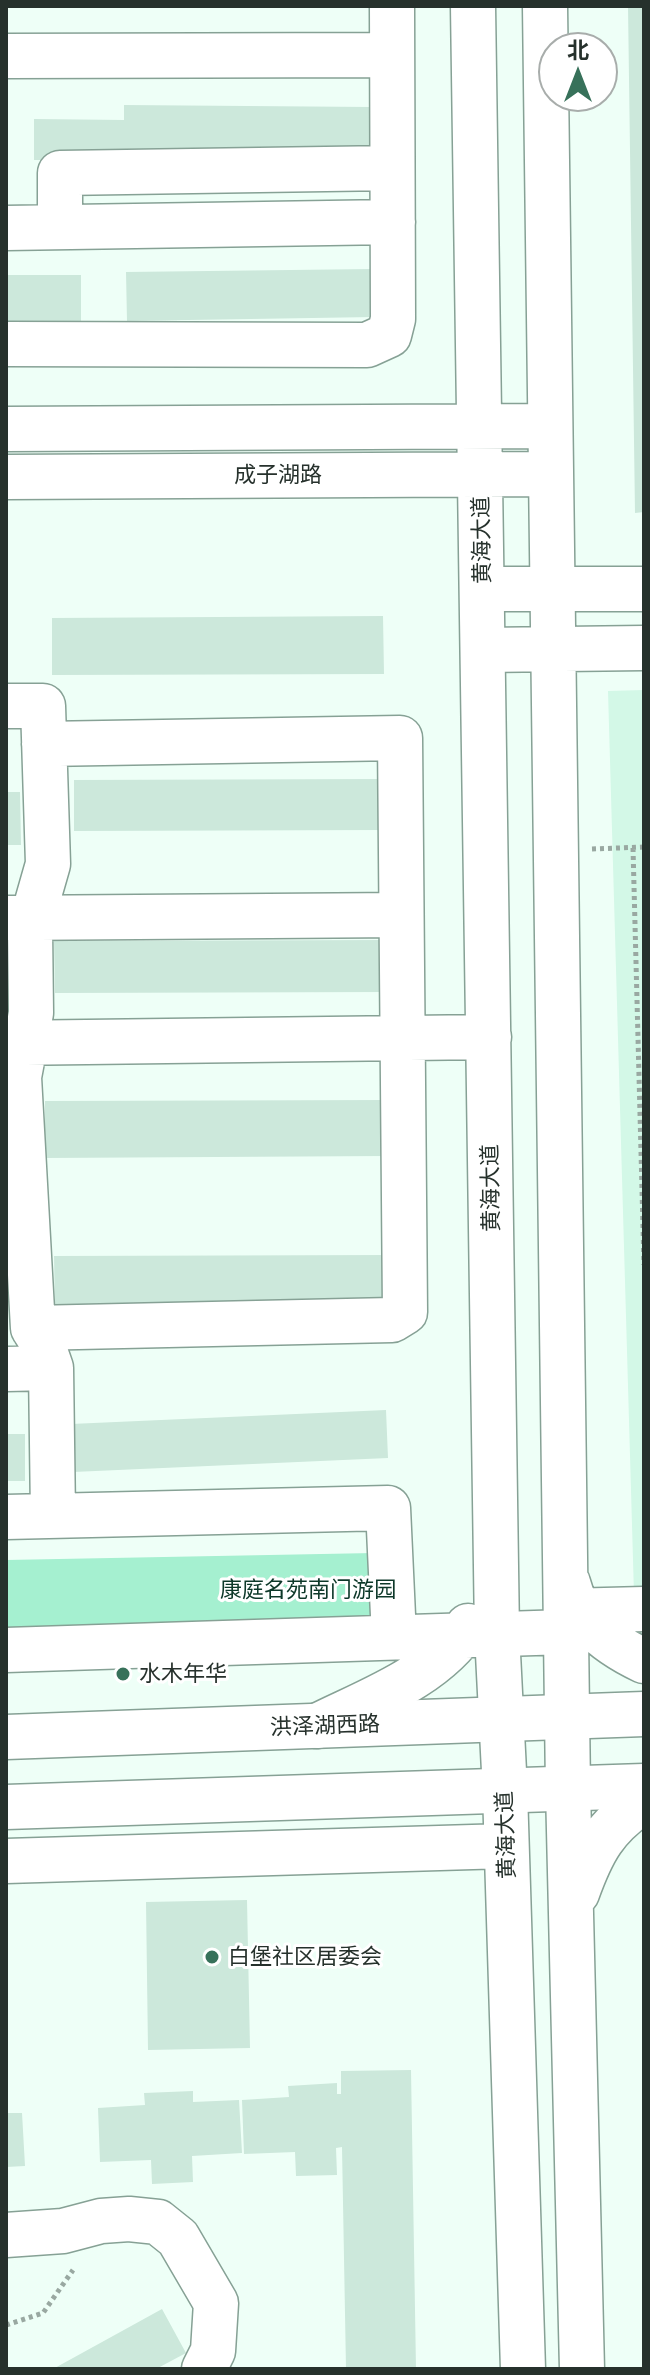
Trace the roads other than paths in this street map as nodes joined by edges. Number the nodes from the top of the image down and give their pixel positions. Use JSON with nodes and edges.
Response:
{"nodes":[{"id":1,"x":392,"y":6,"type":"edge"},
{"id":2,"x":473,"y":6,"type":"edge"},
{"id":3,"x":545,"y":6,"type":"edge"},
{"id":4,"x":392,"y":55,"type":"junction"},
{"id":5,"x":6,"y":56,"type":"edge"},
{"id":6,"x":392,"y":168,"type":"junction"},
{"id":7,"x":393,"y":222,"type":"junction"},
{"id":8,"x":60,"y":227,"type":"junction"},
{"id":9,"x":6,"y":228,"type":"edge"},
{"id":10,"x":6,"y":344,"type":"edge"},
{"id":11,"x":481,"y":425,"type":"junction"},
{"id":12,"x":548,"y":426,"type":"junction"},
{"id":13,"x":6,"y":429,"type":"edge"},
{"id":14,"x":481,"y":474,"type":"junction"},
{"id":15,"x":549,"y":474,"type":"junction"},
{"id":16,"x":6,"y":477,"type":"edge"},
{"id":17,"x":482,"y":589,"type":"junction"},
{"id":18,"x":644,"y":589,"type":"edge"},
{"id":19,"x":551,"y":590,"type":"junction"},
{"id":20,"x":644,"y":648,"type":"edge"},
{"id":21,"x":552,"y":649,"type":"junction"},
{"id":22,"x":483,"y":650,"type":"junction"},
{"id":23,"x":6,"y":706,"type":"edge"},
{"id":24,"x":44,"y":744,"type":"junction"},
{"id":25,"x":401,"y":915,"type":"junction"},
{"id":26,"x":19,"y":918,"type":"edge"},
{"id":27,"x":489,"y":1037,"type":"junction"},
{"id":28,"x":402,"y":1038,"type":"junction"},
{"id":29,"x":16,"y":1043,"type":"edge"},
{"id":30,"x":33,"y":1328,"type":"junction"},
{"id":31,"x":51,"y":1368,"type":"junction"},
{"id":32,"x":6,"y":1369,"type":"edge"},
{"id":33,"x":53,"y":1516,"type":"junction"},
{"id":34,"x":6,"y":1517,"type":"edge"},
{"id":35,"x":569,"y":1607,"type":"junction"},
{"id":36,"x":644,"y":1609,"type":"edge"},
{"id":37,"x":480,"y":1634,"type":"junction"},
{"id":38,"x":394,"y":1637,"type":"junction"},
{"id":39,"x":6,"y":1650,"type":"edge"},
{"id":40,"x":644,"y":1661,"type":"edge"},
{"id":41,"x":644,"y":1714,"type":"edge"},
{"id":42,"x":567,"y":1717,"type":"junction"},
{"id":43,"x":502,"y":1720,"type":"junction"},
{"id":44,"x":317,"y":1726,"type":"junction"},
{"id":45,"x":240,"y":1729,"type":"junction"},
{"id":46,"x":6,"y":1737,"type":"edge"},
{"id":47,"x":644,"y":1786,"type":"edge"},
{"id":48,"x":568,"y":1789,"type":"junction"},
{"id":49,"x":505,"y":1791,"type":"junction"},
{"id":50,"x":367,"y":1796,"type":"junction"},
{"id":51,"x":236,"y":1799,"type":"junction"},
{"id":52,"x":644,"y":1801,"type":"edge"},
{"id":53,"x":6,"y":1807,"type":"edge"},
{"id":54,"x":490,"y":1846,"type":"junction"},
{"id":55,"x":6,"y":1861,"type":"edge"},
{"id":56,"x":571,"y":1910,"type":"junction"},
{"id":57,"x":6,"y":2235,"type":"edge"},
{"id":58,"x":204,"y":2369,"type":"edge"},
{"id":59,"x":523,"y":2369,"type":"edge"},
{"id":60,"x":582,"y":2369,"type":"edge"}],
"edges":[{"from":1,"to":4,"type":"street"},
{"from":2,"to":11,"type":"street","name":"黄海大道"},
{"from":3,"to":12,"type":"street"},
{"from":4,"to":5,"type":"street"},
{"from":4,"to":6,"type":"street"},
{"from":6,"to":7,"type":"street"},
{"from":6,"to":8,"type":"street"},
{"from":7,"to":8,"type":"street"},
{"from":7,"to":10,"type":"street"},
{"from":8,"to":9,"type":"street"},
{"from":11,"to":12,"type":"street"},
{"from":11,"to":13,"type":"street"},
{"from":11,"to":14,"type":"street","name":"黄海大道"},
{"from":12,"to":15,"type":"street"},
{"from":14,"to":15,"type":"street","name":"成子湖路"},
{"from":14,"to":16,"type":"street","name":"成子湖路"},
{"from":14,"to":17,"type":"street","name":"黄海大道"},
{"from":15,"to":19,"type":"street"},
{"from":17,"to":19,"type":"street"},
{"from":17,"to":22,"type":"street","name":"黄海大道"},
{"from":18,"to":19,"type":"street"},
{"from":19,"to":21,"type":"street"},
{"from":20,"to":21,"type":"street"},
{"from":21,"to":22,"type":"street"},
{"from":21,"to":35,"type":"street"},
{"from":22,"to":27,"type":"street","name":"黄海大道"},
{"from":23,"to":24,"type":"street"},
{"from":24,"to":25,"type":"street"},
{"from":24,"to":26,"type":"street"},
{"from":25,"to":26,"type":"street"},
{"from":25,"to":28,"type":"street"},
{"from":26,"to":29,"type":"street"},
{"from":27,"to":28,"type":"street"},
{"from":27,"to":37,"type":"street","name":"黄海大道"},
{"from":28,"to":29,"type":"street"},
{"from":28,"to":30,"type":"street"},
{"from":29,"to":30,"type":"street"},
{"from":30,"to":31,"type":"street"},
{"from":31,"to":32,"type":"street"},
{"from":31,"to":33,"type":"street"},
{"from":33,"to":34,"type":"street"},
{"from":33,"to":38,"type":"street"},
{"from":35,"to":36,"type":"street"},
{"from":35,"to":37,"type":"street"},
{"from":35,"to":40,"type":"street"},
{"from":35,"to":42,"type":"street"},
{"from":37,"to":38,"type":"street"},
{"from":37,"to":43,"type":"street","name":"黄海大道"},
{"from":37,"to":44,"type":"street"},
{"from":38,"to":39,"type":"street"},
{"from":41,"to":42,"type":"street","name":"洪泽湖西路"},
{"from":42,"to":43,"type":"street","name":"洪泽湖西路"},
{"from":42,"to":48,"type":"street"},
{"from":43,"to":44,"type":"street","name":"洪泽湖西路"},
{"from":43,"to":49,"type":"street","name":"黄海大道"},
{"from":44,"to":45,"type":"street","name":"洪泽湖西路"},
{"from":45,"to":46,"type":"street","name":"洪泽湖西路"},
{"from":45,"to":51,"type":"street"},
{"from":47,"to":48,"type":"street"},
{"from":48,"to":49,"type":"street"},
{"from":48,"to":56,"type":"street"},
{"from":49,"to":50,"type":"street"},
{"from":49,"to":54,"type":"street","name":"黄海大道"},
{"from":50,"to":51,"type":"street"},
{"from":50,"to":54,"type":"street"},
{"from":51,"to":53,"type":"street"},
{"from":52,"to":56,"type":"street"},
{"from":54,"to":55,"type":"street"},
{"from":54,"to":59,"type":"street","name":"黄海大道"},
{"from":56,"to":60,"type":"street"},
{"from":57,"to":58,"type":"street"}]}
